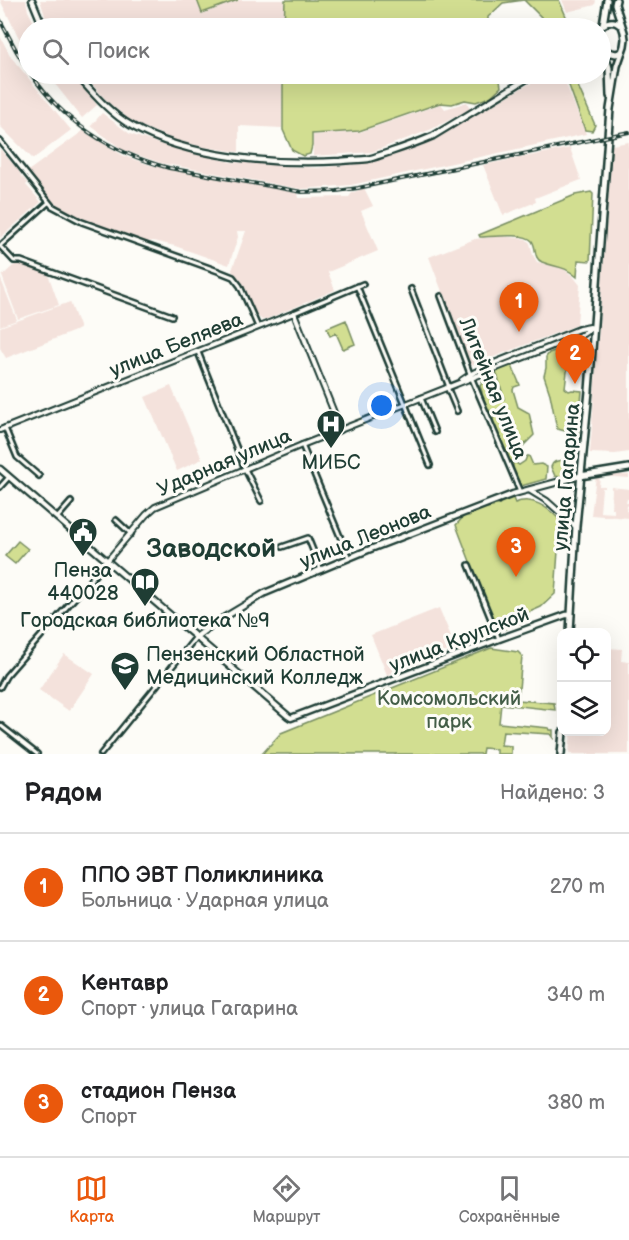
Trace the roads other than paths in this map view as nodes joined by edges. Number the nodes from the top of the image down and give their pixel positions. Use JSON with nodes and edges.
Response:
{"nodes":[{"id":1,"x":32,"y":0,"type":"edge"},
{"id":2,"x":607,"y":0,"type":"edge"},
{"id":3,"x":615,"y":0,"type":"edge"},
{"id":4,"x":40,"y":18,"type":"edge"},
{"id":5,"x":603,"y":18,"type":"edge"},
{"id":6,"x":611,"y":21,"type":"edge"},
{"id":7,"x":621,"y":26,"type":"junction"},
{"id":8,"x":611,"y":52,"type":"edge"},
{"id":9,"x":622,"y":52,"type":"junction"},
{"id":10,"x":85,"y":84,"type":"edge"},
{"id":11,"x":518,"y":84,"type":"edge"},
{"id":12,"x":609,"y":84,"type":"edge"},
{"id":13,"x":610,"y":110,"type":"junction"},
{"id":14,"x":0,"y":141,"type":"edge"},
{"id":15,"x":48,"y":203,"type":"junction"},
{"id":16,"x":0,"y":246,"type":"edge"},
{"id":17,"x":363,"y":284,"type":"dead end"},
{"id":18,"x":357,"y":286,"type":"junction"},
{"id":19,"x":411,"y":289,"type":"dead end"},
{"id":20,"x":441,"y":296,"type":"dead end"},
{"id":21,"x":294,"y":313,"type":"junction"},
{"id":22,"x":172,"y":316,"type":"dead end"},
{"id":23,"x":258,"y":327,"type":"junction"},
{"id":24,"x":594,"y":327,"type":"junction"},
{"id":25,"x":198,"y":352,"type":"junction"},
{"id":26,"x":472,"y":376,"type":"junction"},
{"id":27,"x":448,"y":387,"type":"junction"},
{"id":28,"x":421,"y":398,"type":"junction"},
{"id":29,"x":406,"y":404,"type":"junction"},
{"id":30,"x":457,"y":411,"type":"dead end"},
{"id":31,"x":3,"y":429,"type":"edge"},
{"id":32,"x":340,"y":430,"type":"junction"},
{"id":33,"x":435,"y":432,"type":"dead end"},
{"id":34,"x":302,"y":445,"type":"junction"},
{"id":35,"x":430,"y":465,"type":"dead end"},
{"id":36,"x":629,"y":468,"type":"edge"},
{"id":37,"x":0,"y":469,"type":"edge"},
{"id":38,"x":245,"y":469,"type":"junction"},
{"id":39,"x":39,"y":476,"type":"dead end"},
{"id":40,"x":580,"y":476,"type":"junction"},
{"id":41,"x":9,"y":477,"type":"junction"},
{"id":42,"x":0,"y":487,"type":"edge"},
{"id":43,"x":525,"y":490,"type":"junction"},
{"id":44,"x":261,"y":501,"type":"dead end"},
{"id":45,"x":70,"y":502,"type":"dead end"},
{"id":46,"x":57,"y":518,"type":"junction"},
{"id":47,"x":116,"y":520,"type":"dead end"},
{"id":48,"x":576,"y":526,"type":"junction"},
{"id":49,"x":130,"y":534,"type":"junction"},
{"id":50,"x":282,"y":547,"type":"dead end"},
{"id":51,"x":349,"y":558,"type":"junction"},
{"id":52,"x":107,"y":561,"type":"junction"},
{"id":53,"x":470,"y":565,"type":"dead end"},
{"id":54,"x":321,"y":570,"type":"junction"},
{"id":55,"x":571,"y":615,"type":"junction"},
{"id":56,"x":570,"y":628,"type":"edge"},
{"id":57,"x":196,"y":637,"type":"junction"},
{"id":58,"x":499,"y":639,"type":"junction"},
{"id":59,"x":0,"y":687,"type":"edge"},
{"id":60,"x":0,"y":725,"type":"edge"},
{"id":61,"x":563,"y":736,"type":"edge"},
{"id":62,"x":37,"y":754,"type":"edge"},
{"id":63,"x":101,"y":754,"type":"edge"},
{"id":64,"x":561,"y":754,"type":"edge"}],
"edges":[{"from":1,"to":4,"type":"main road"},
{"from":2,"to":5,"type":"main road"},
{"from":3,"to":7,"type":"main road"},
{"from":6,"to":7,"type":"main road"},
{"from":7,"to":9,"type":"main road"},
{"from":8,"to":9,"type":"main road"},
{"from":9,"to":13,"type":"main road"},
{"from":10,"to":11,"type":"main road"},
{"from":12,"to":13,"type":"main road"},
{"from":13,"to":24,"type":"main road","name":"улица Гагарина"},
{"from":14,"to":15,"type":"street"},
{"from":15,"to":16,"type":"street"},
{"from":15,"to":23,"type":"street"},
{"from":16,"to":22,"type":"street"},
{"from":17,"to":18,"type":"street","name":"улица Беляева"},
{"from":18,"to":21,"type":"street","name":"улица Беляева"},
{"from":18,"to":29,"type":"street"},
{"from":19,"to":27,"type":"street"},
{"from":20,"to":26,"type":"street","name":"Литейная улица"},
{"from":21,"to":23,"type":"street","name":"улица Беляева"},
{"from":21,"to":32,"type":"street"},
{"from":23,"to":25,"type":"street","name":"улица Беляева"},
{"from":24,"to":26,"type":"street","name":"Ударная улица"},
{"from":24,"to":40,"type":"main road","name":"улица Гагарина"},
{"from":25,"to":31,"type":"street","name":"улица Беляева"},
{"from":25,"to":38,"type":"street"},
{"from":26,"to":27,"type":"street","name":"Ударная улица"},
{"from":26,"to":43,"type":"street","name":"Литейная улица"},
{"from":27,"to":28,"type":"street","name":"Ударная улица"},
{"from":27,"to":30,"type":"street"},
{"from":28,"to":29,"type":"street","name":"Ударная улица"},
{"from":28,"to":33,"type":"street"},
{"from":29,"to":32,"type":"street","name":"Ударная улица"},
{"from":29,"to":35,"type":"street"},
{"from":31,"to":39,"type":"street"},
{"from":32,"to":34,"type":"street","name":"Ударная улица"},
{"from":34,"to":38,"type":"street","name":"Ударная улица"},
{"from":34,"to":51,"type":"street"},
{"from":36,"to":40,"type":"main road"},
{"from":37,"to":41,"type":"main road"},
{"from":38,"to":44,"type":"street"},
{"from":38,"to":49,"type":"street","name":"Ударная улица"},
{"from":40,"to":43,"type":"main road","name":"улица Леонова"},
{"from":40,"to":48,"type":"main road","name":"улица Гагарина"},
{"from":41,"to":42,"type":"street"},
{"from":41,"to":46,"type":"main road"},
{"from":43,"to":48,"type":"street"},
{"from":43,"to":51,"type":"main road","name":"улица Леонова"},
{"from":45,"to":46,"type":"street"},
{"from":46,"to":52,"type":"main road"},
{"from":47,"to":49,"type":"street"},
{"from":48,"to":55,"type":"main road","name":"улица Гагарина"},
{"from":49,"to":52,"type":"street","name":"Ударная улица"},
{"from":50,"to":54,"type":"street"},
{"from":51,"to":54,"type":"main road","name":"улица Леонова"},
{"from":52,"to":57,"type":"main road"},
{"from":52,"to":59,"type":"street","name":"Ударная улица"},
{"from":53,"to":58,"type":"street"},
{"from":54,"to":57,"type":"main road","name":"улица Леонова"},
{"from":55,"to":56,"type":"main road","name":"улица Гагарина"},
{"from":55,"to":58,"type":"main road","name":"улица Крупской"},
{"from":57,"to":58,"type":"main road","name":"улица Крупской"},
{"from":57,"to":63,"type":"street","name":"улица Леонова"},
{"from":60,"to":62,"type":"street"},
{"from":61,"to":64,"type":"main road"}]}
